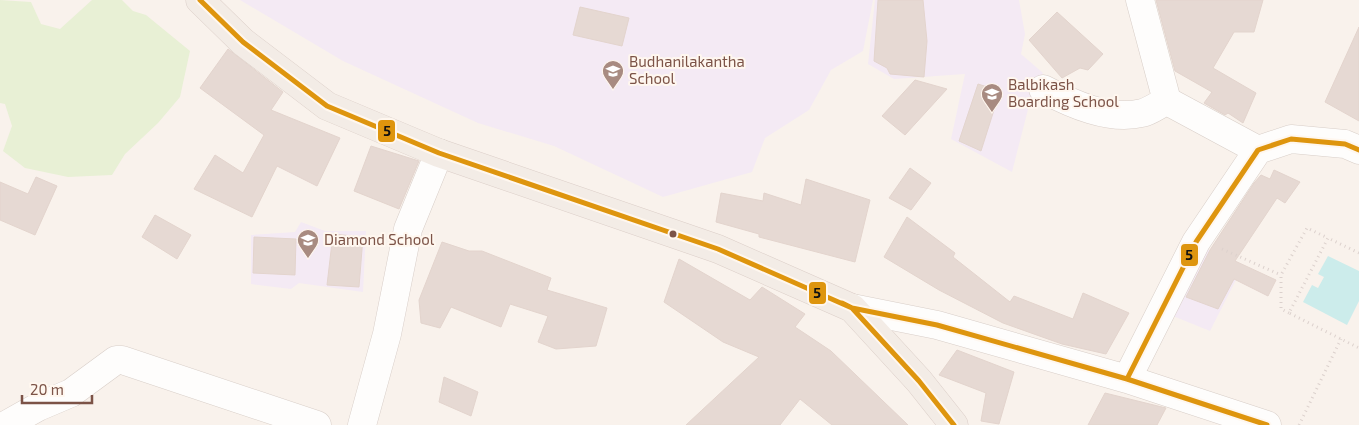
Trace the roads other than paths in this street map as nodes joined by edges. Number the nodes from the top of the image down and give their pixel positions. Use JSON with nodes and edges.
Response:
{"nodes":[{"id":1,"x":200,"y":0,"type":"edge"},
{"id":2,"x":1140,"y":0,"type":"edge"},
{"id":3,"x":1043,"y":89,"type":"dead end"},
{"id":4,"x":1167,"y":100,"type":"junction"},
{"id":5,"x":1258,"y":150,"type":"junction"},
{"id":6,"x":1359,"y":150,"type":"edge"},
{"id":7,"x":438,"y":152,"type":"junction"},
{"id":8,"x":852,"y":308,"type":"junction"},
{"id":9,"x":1126,"y":378,"type":"junction"},
{"id":10,"x":6,"y":425,"type":"edge"},
{"id":11,"x":317,"y":425,"type":"edge"},
{"id":12,"x":362,"y":425,"type":"edge"},
{"id":13,"x":954,"y":425,"type":"edge"},
{"id":14,"x":1267,"y":425,"type":"edge"}],
"edges":[{"from":1,"to":7,"type":"main road"},
{"from":2,"to":4,"type":"street"},
{"from":3,"to":4,"type":"street"},
{"from":4,"to":5,"type":"street"},
{"from":5,"to":6,"type":"street"},
{"from":5,"to":9,"type":"street"},
{"from":7,"to":8,"type":"main road"},
{"from":7,"to":12,"type":"street"},
{"from":8,"to":9,"type":"street"},
{"from":8,"to":13,"type":"main road"},
{"from":9,"to":14,"type":"street"},
{"from":10,"to":11,"type":"street"}]}
